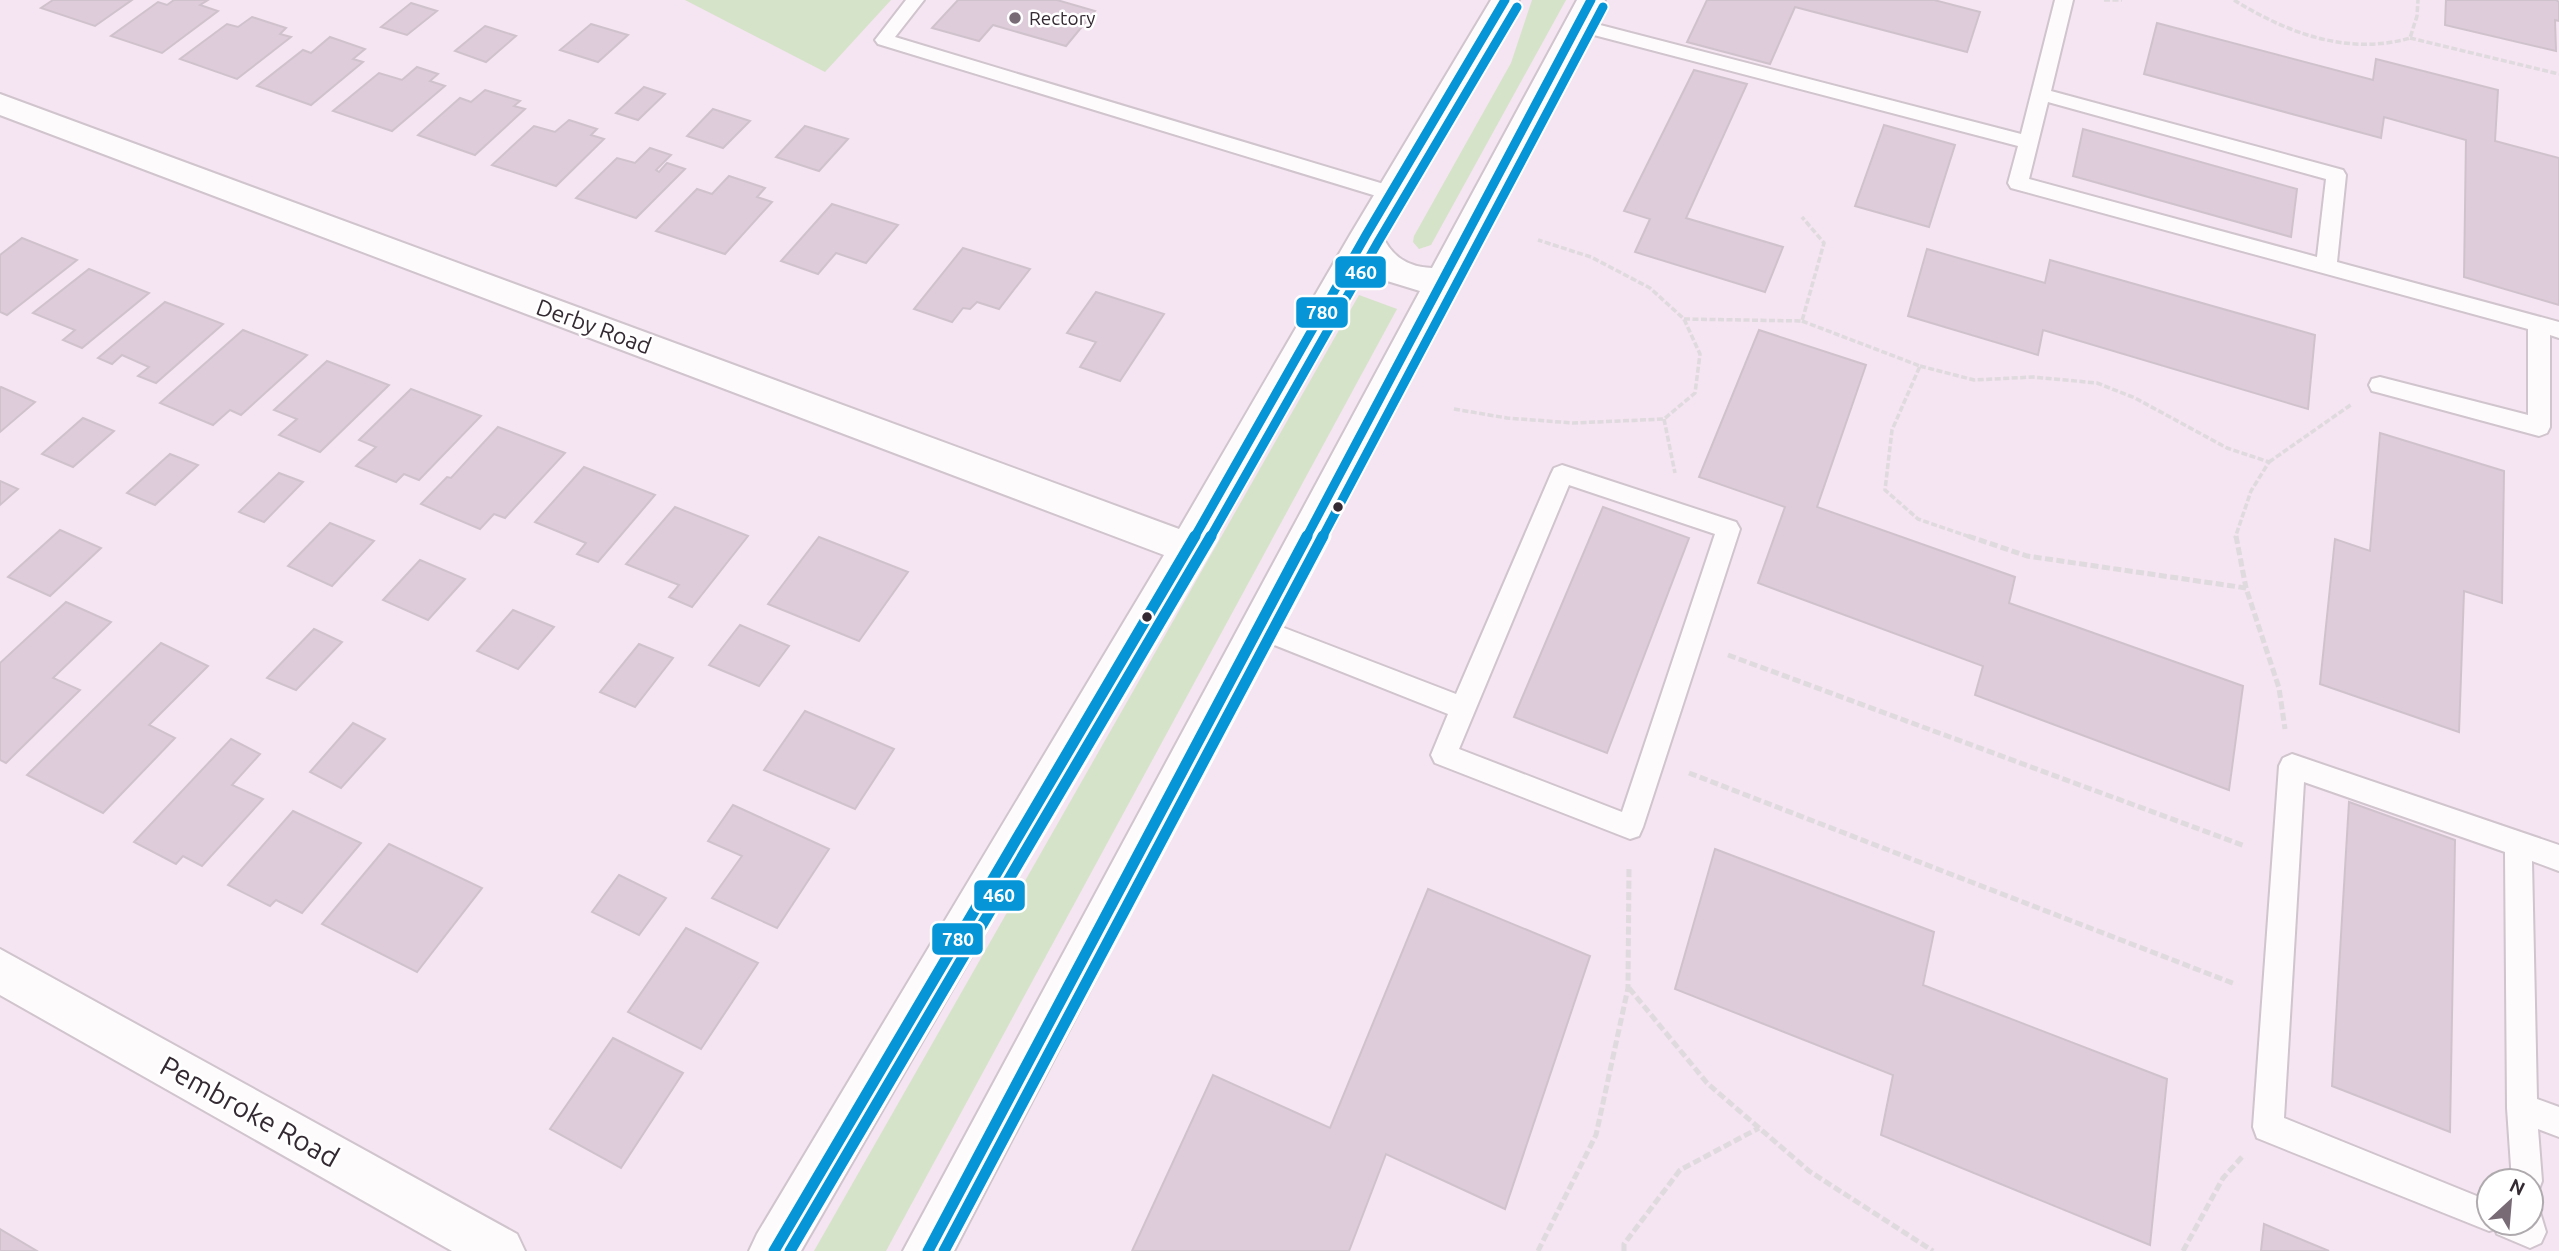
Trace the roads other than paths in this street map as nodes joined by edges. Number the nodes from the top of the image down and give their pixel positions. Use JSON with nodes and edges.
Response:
{"nodes":[{"id":1,"x":915,"y":0,"type":"edge"},
{"id":2,"x":1505,"y":0,"type":"edge"},
{"id":3,"x":2064,"y":0,"type":"edge"},
{"id":4,"x":1584,"y":12,"type":"edge"},
{"id":5,"x":2040,"y":94,"type":"junction"},
{"id":6,"x":0,"y":104,"type":"edge"},
{"id":7,"x":2028,"y":142,"type":"junction"},
{"id":8,"x":1390,"y":193,"type":"junction"},
{"id":9,"x":1366,"y":235,"type":"junction"},
{"id":10,"x":2326,"y":267,"type":"junction"},
{"id":11,"x":1442,"y":280,"type":"junction"},
{"id":12,"x":2549,"y":328,"type":"edge"},
{"id":13,"x":2380,"y":385,"type":"road end"},
{"id":14,"x":1188,"y":548,"type":"junction"},
{"id":15,"x":1258,"y":628,"type":"junction"},
{"id":16,"x":1463,"y":708,"type":"junction"},
{"id":17,"x":2518,"y":844,"type":"junction"},
{"id":18,"x":2559,"y":858,"type":"edge"},
{"id":19,"x":0,"y":971,"type":"edge"},
{"id":20,"x":2522,"y":1108,"type":"junction"},
{"id":21,"x":2559,"y":1122,"type":"edge"},
{"id":22,"x":2526,"y":1167,"type":"edge"},
{"id":23,"x":2475,"y":1210,"type":"edge"},
{"id":24,"x":500,"y":1251,"type":"edge"},
{"id":25,"x":774,"y":1251,"type":"edge"},
{"id":26,"x":928,"y":1251,"type":"edge"}],
"edges":[{"from":1,"to":8,"type":"lane"},
{"from":2,"to":8,"type":"main road"},
{"from":3,"to":5,"type":"lane"},
{"from":4,"to":7,"type":"lane"},
{"from":4,"to":11,"type":"main road"},
{"from":5,"to":7,"type":"lane"},
{"from":5,"to":10,"type":"lane"},
{"from":6,"to":14,"type":"main road","name":"Derby Road"},
{"from":7,"to":10,"type":"lane"},
{"from":8,"to":9,"type":"main road"},
{"from":9,"to":11,"type":"main road"},
{"from":9,"to":14,"type":"main road"},
{"from":10,"to":12,"type":"lane"},
{"from":11,"to":15,"type":"main road"},
{"from":12,"to":13,"type":"lane"},
{"from":14,"to":25,"type":"main road"},
{"from":15,"to":16,"type":"lane"},
{"from":15,"to":26,"type":"main road"},
{"from":16,"to":16,"type":"lane"},
{"from":17,"to":18,"type":"lane"},
{"from":17,"to":20,"type":"lane"},
{"from":17,"to":23,"type":"lane"},
{"from":19,"to":24,"type":"main road","name":"Pembroke Road"},
{"from":20,"to":21,"type":"lane"},
{"from":20,"to":22,"type":"lane"}]}
